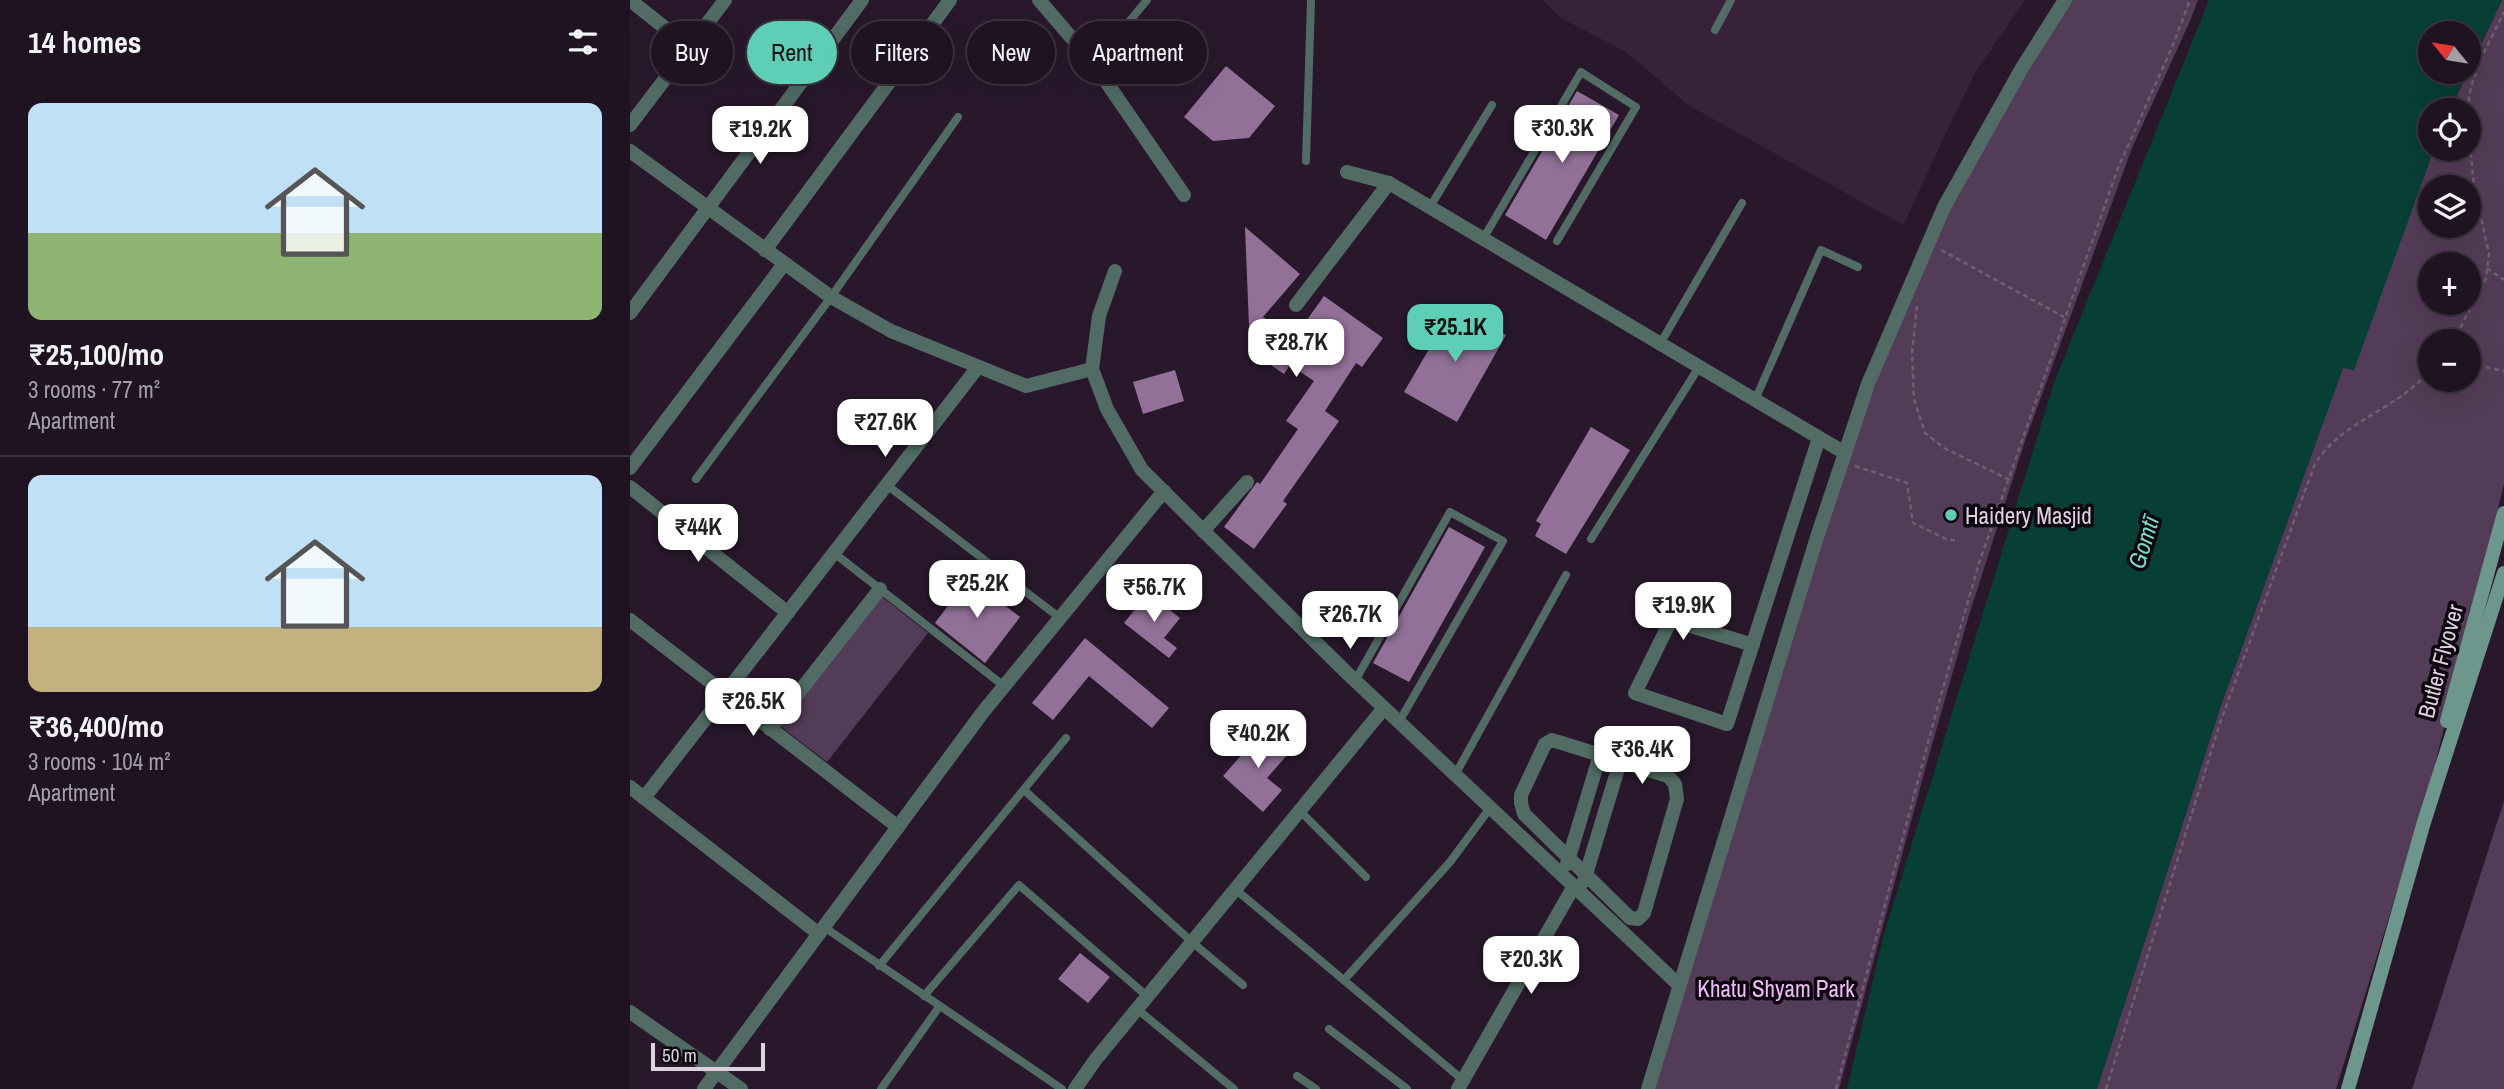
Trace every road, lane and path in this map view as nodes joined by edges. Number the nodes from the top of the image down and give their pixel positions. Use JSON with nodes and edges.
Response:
{"nodes":[{"id":1,"x":630,"y":0,"type":"edge"},
{"id":2,"x":725,"y":0,"type":"edge"},
{"id":3,"x":862,"y":0,"type":"edge"},
{"id":4,"x":950,"y":0,"type":"edge"},
{"id":5,"x":1040,"y":0,"type":"edge"},
{"id":6,"x":1147,"y":0,"type":"edge"},
{"id":7,"x":1311,"y":0,"type":"edge"},
{"id":8,"x":1731,"y":0,"type":"edge"},
{"id":9,"x":2190,"y":0,"type":"edge"},
{"id":10,"x":2062,"y":1,"type":"edge"},
{"id":11,"x":2504,"y":12,"type":"edge"},
{"id":12,"x":656,"y":21,"type":"edge"},
{"id":13,"x":709,"y":21,"type":"edge"},
{"id":14,"x":1130,"y":21,"type":"edge"},
{"id":15,"x":1715,"y":30,"type":"dead end"},
{"id":16,"x":1069,"y":34,"type":"edge"},
{"id":17,"x":661,"y":84,"type":"edge"},
{"id":18,"x":1108,"y":84,"type":"edge"},
{"id":19,"x":2468,"y":98,"type":"edge"},
{"id":20,"x":1492,"y":105,"type":"dead end"},
{"id":21,"x":958,"y":117,"type":"dead end"},
{"id":22,"x":630,"y":125,"type":"edge"},
{"id":23,"x":630,"y":150,"type":"edge"},
{"id":24,"x":1306,"y":161,"type":"dead end"},
{"id":25,"x":2472,"y":161,"type":"edge"},
{"id":26,"x":1347,"y":172,"type":"dead end"},
{"id":27,"x":1389,"y":183,"type":"junction"},
{"id":28,"x":1184,"y":195,"type":"dead end"},
{"id":29,"x":1742,"y":203,"type":"dead end"},
{"id":30,"x":1430,"y":207,"type":"junction"},
{"id":31,"x":707,"y":208,"type":"junction"},
{"id":32,"x":1483,"y":239,"type":"junction"},
{"id":33,"x":1557,"y":241,"type":"dead end"},
{"id":34,"x":1929,"y":243,"type":"junction"},
{"id":35,"x":765,"y":250,"type":"junction"},
{"id":36,"x":784,"y":264,"type":"junction"},
{"id":37,"x":1858,"y":267,"type":"dead end"},
{"id":38,"x":2487,"y":268,"type":"junction"},
{"id":39,"x":1115,"y":271,"type":"dead end"},
{"id":40,"x":2504,"y":280,"type":"edge"},
{"id":41,"x":1909,"y":288,"type":"junction"},
{"id":42,"x":831,"y":297,"type":"junction"},
{"id":43,"x":1296,"y":306,"type":"dead end"},
{"id":44,"x":630,"y":313,"type":"edge"},
{"id":45,"x":2064,"y":317,"type":"junction"},
{"id":46,"x":2459,"y":329,"type":"edge"},
{"id":47,"x":1660,"y":344,"type":"junction"},
{"id":48,"x":2481,"y":366,"type":"edge"},
{"id":49,"x":978,"y":367,"type":"junction"},
{"id":50,"x":1699,"y":367,"type":"junction"},
{"id":51,"x":1093,"y":369,"type":"junction"},
{"id":52,"x":2504,"y":371,"type":"edge"},
{"id":53,"x":2418,"y":381,"type":"edge"},
{"id":54,"x":1755,"y":400,"type":"junction"},
{"id":55,"x":1819,"y":438,"type":"junction"},
{"id":56,"x":1844,"y":458,"type":"junction"},
{"id":57,"x":630,"y":468,"type":"edge"},
{"id":58,"x":696,"y":479,"type":"dead end"},
{"id":59,"x":2010,"y":480,"type":"junction"},
{"id":60,"x":1247,"y":482,"type":"dead end"},
{"id":61,"x":887,"y":485,"type":"junction"},
{"id":62,"x":630,"y":487,"type":"edge"},
{"id":63,"x":1164,"y":491,"type":"junction"},
{"id":64,"x":2503,"y":518,"type":"edge"},
{"id":65,"x":1203,"y":531,"type":"junction"},
{"id":66,"x":1591,"y":539,"type":"dead end"},
{"id":67,"x":1959,"y":541,"type":"dead end"},
{"id":68,"x":834,"y":553,"type":"junction"},
{"id":69,"x":2504,"y":573,"type":"edge"},
{"id":70,"x":1566,"y":575,"type":"dead end"},
{"id":71,"x":880,"y":589,"type":"junction"},
{"id":72,"x":788,"y":612,"type":"junction"},
{"id":73,"x":1060,"y":618,"type":"junction"},
{"id":74,"x":630,"y":620,"type":"edge"},
{"id":75,"x":1753,"y":645,"type":"junction"},
{"id":76,"x":1355,"y":681,"type":"junction"},
{"id":77,"x":1004,"y":686,"type":"junction"},
{"id":78,"x":725,"y":694,"type":"junction"},
{"id":79,"x":1384,"y":708,"type":"junction"},
{"id":80,"x":1399,"y":722,"type":"junction"},
{"id":81,"x":770,"y":729,"type":"junction"},
{"id":82,"x":1066,"y":738,"type":"dead end"},
{"id":83,"x":1600,"y":755,"type":"junction"},
{"id":84,"x":1620,"y":762,"type":"junction"},
{"id":85,"x":1455,"y":775,"type":"junction"},
{"id":86,"x":630,"y":787,"type":"edge"},
{"id":87,"x":1024,"y":790,"type":"junction"},
{"id":88,"x":644,"y":798,"type":"junction"},
{"id":89,"x":1490,"y":808,"type":"junction"},
{"id":90,"x":1300,"y":811,"type":"junction"},
{"id":91,"x":2424,"y":822,"type":"junction"},
{"id":92,"x":898,"y":827,"type":"junction"},
{"id":93,"x":1569,"y":857,"type":"junction"},
{"id":94,"x":1585,"y":874,"type":"junction"},
{"id":95,"x":1366,"y":877,"type":"dead end"},
{"id":96,"x":1572,"y":885,"type":"junction"},
{"id":97,"x":1235,"y":889,"type":"junction"},
{"id":98,"x":822,"y":931,"type":"junction"},
{"id":99,"x":1192,"y":942,"type":"junction"},
{"id":100,"x":879,"y":966,"type":"junction"},
{"id":101,"x":1344,"y":980,"type":"junction"},
{"id":102,"x":1243,"y":985,"type":"dead end"},
{"id":103,"x":1679,"y":985,"type":"junction"},
{"id":104,"x":924,"y":996,"type":"junction"},
{"id":105,"x":1147,"y":997,"type":"junction"},
{"id":106,"x":939,"y":1007,"type":"junction"},
{"id":107,"x":1138,"y":1009,"type":"junction"},
{"id":108,"x":630,"y":1012,"type":"edge"},
{"id":109,"x":1329,"y":1029,"type":"dead end"},
{"id":110,"x":717,"y":1073,"type":"junction"},
{"id":111,"x":1297,"y":1076,"type":"dead end"},
{"id":112,"x":1460,"y":1084,"type":"edge"},
{"id":113,"x":704,"y":1089,"type":"edge"},
{"id":114,"x":741,"y":1089,"type":"edge"},
{"id":115,"x":881,"y":1089,"type":"edge"},
{"id":116,"x":1062,"y":1089,"type":"edge"},
{"id":117,"x":1075,"y":1089,"type":"edge"},
{"id":118,"x":1234,"y":1089,"type":"edge"},
{"id":119,"x":1316,"y":1089,"type":"edge"},
{"id":120,"x":1406,"y":1089,"type":"edge"},
{"id":121,"x":1648,"y":1089,"type":"edge"},
{"id":122,"x":1836,"y":1089,"type":"edge"},
{"id":123,"x":2106,"y":1089,"type":"edge"},
{"id":124,"x":2348,"y":1089,"type":"edge"}],
"edges":[{"from":1,"to":12,"type":"street"},
{"from":2,"to":13,"type":"street"},
{"from":3,"to":31,"type":"street"},
{"from":4,"to":35,"type":"street"},
{"from":5,"to":16,"type":"street"},
{"from":6,"to":14,"type":"lane"},
{"from":7,"to":24,"type":"lane"},
{"from":8,"to":15,"type":"lane"},
{"from":9,"to":45,"type":"path"},
{"from":10,"to":34,"type":"street"},
{"from":11,"to":19,"type":"path"},
{"from":17,"to":22,"type":"street"},
{"from":18,"to":28,"type":"street"},
{"from":20,"to":30,"type":"lane"},
{"from":21,"to":42,"type":"lane"},
{"from":23,"to":31,"type":"street"},
{"from":25,"to":38,"type":"path"},
{"from":26,"to":27,"type":"street"},
{"from":27,"to":30,"type":"street"},
{"from":27,"to":43,"type":"street"},
{"from":29,"to":47,"type":"lane"},
{"from":30,"to":32,"type":"street"},
{"from":31,"to":35,"type":"street"},
{"from":31,"to":44,"type":"street"},
{"from":32,"to":33,"type":"lane"},
{"from":32,"to":47,"type":"street"},
{"from":34,"to":41,"type":"street"},
{"from":34,"to":45,"type":"path"},
{"from":35,"to":36,"type":"street"},
{"from":36,"to":42,"type":"street"},
{"from":36,"to":57,"type":"street"},
{"from":37,"to":54,"type":"lane"},
{"from":38,"to":40,"type":"path"},
{"from":38,"to":46,"type":"path"},
{"from":39,"to":51,"type":"street"},
{"from":41,"to":56,"type":"street"},
{"from":41,"to":59,"type":"path"},
{"from":42,"to":49,"type":"street"},
{"from":42,"to":58,"type":"lane"},
{"from":45,"to":59,"type":"path"},
{"from":47,"to":50,"type":"street"},
{"from":48,"to":52,"type":"path"},
{"from":49,"to":51,"type":"street"},
{"from":49,"to":61,"type":"street"},
{"from":50,"to":54,"type":"street"},
{"from":50,"to":66,"type":"lane"},
{"from":51,"to":63,"type":"street"},
{"from":53,"to":123,"type":"path"},
{"from":54,"to":55,"type":"street"},
{"from":55,"to":56,"type":"street"},
{"from":55,"to":75,"type":"street"},
{"from":56,"to":67,"type":"path"},
{"from":56,"to":103,"type":"street"},
{"from":59,"to":122,"type":"path"},
{"from":60,"to":65,"type":"street"},
{"from":61,"to":68,"type":"street"},
{"from":61,"to":73,"type":"lane"},
{"from":62,"to":72,"type":"street"},
{"from":63,"to":65,"type":"street"},
{"from":63,"to":73,"type":"street"},
{"from":64,"to":91,"type":"main road","name":"Butler Flyover"},
{"from":65,"to":76,"type":"street"},
{"from":68,"to":71,"type":"lane"},
{"from":68,"to":72,"type":"street"},
{"from":69,"to":91,"type":"main road"},
{"from":70,"to":85,"type":"lane"},
{"from":71,"to":77,"type":"lane"},
{"from":71,"to":81,"type":"street"},
{"from":72,"to":78,"type":"street"},
{"from":73,"to":77,"type":"street"},
{"from":74,"to":78,"type":"street"},
{"from":75,"to":75,"type":"street"},
{"from":76,"to":79,"type":"street"},
{"from":76,"to":80,"type":"lane"},
{"from":77,"to":92,"type":"street"},
{"from":78,"to":81,"type":"street"},
{"from":78,"to":88,"type":"street"},
{"from":79,"to":80,"type":"street"},
{"from":79,"to":90,"type":"street"},
{"from":80,"to":85,"type":"street"},
{"from":81,"to":92,"type":"street"},
{"from":82,"to":87,"type":"lane"},
{"from":83,"to":84,"type":"street"},
{"from":83,"to":93,"type":"street"},
{"from":83,"to":93,"type":"street"},
{"from":84,"to":94,"type":"street"},
{"from":84,"to":94,"type":"street"},
{"from":85,"to":89,"type":"street"},
{"from":86,"to":88,"type":"street"},
{"from":87,"to":99,"type":"lane"},
{"from":87,"to":100,"type":"lane"},
{"from":88,"to":98,"type":"street"},
{"from":89,"to":96,"type":"street"},
{"from":89,"to":101,"type":"lane"},
{"from":90,"to":95,"type":"lane"},
{"from":90,"to":97,"type":"street"},
{"from":91,"to":124,"type":"main road"},
{"from":92,"to":98,"type":"street"},
{"from":93,"to":94,"type":"street"},
{"from":93,"to":96,"type":"street"},
{"from":94,"to":96,"type":"street"},
{"from":96,"to":103,"type":"street"},
{"from":96,"to":112,"type":"street"},
{"from":97,"to":99,"type":"street"},
{"from":97,"to":101,"type":"lane"},
{"from":98,"to":100,"type":"lane"},
{"from":98,"to":110,"type":"street"},
{"from":99,"to":102,"type":"lane"},
{"from":99,"to":105,"type":"street"},
{"from":100,"to":104,"type":"lane"},
{"from":101,"to":112,"type":"lane"},
{"from":103,"to":121,"type":"street"},
{"from":104,"to":105,"type":"lane"},
{"from":104,"to":106,"type":"lane"},
{"from":105,"to":107,"type":"street"},
{"from":106,"to":115,"type":"lane"},
{"from":106,"to":116,"type":"lane"},
{"from":107,"to":117,"type":"street"},
{"from":107,"to":118,"type":"lane"},
{"from":108,"to":110,"type":"street"},
{"from":109,"to":120,"type":"lane"},
{"from":110,"to":113,"type":"street"},
{"from":110,"to":114,"type":"street"},
{"from":111,"to":119,"type":"lane"}]}
